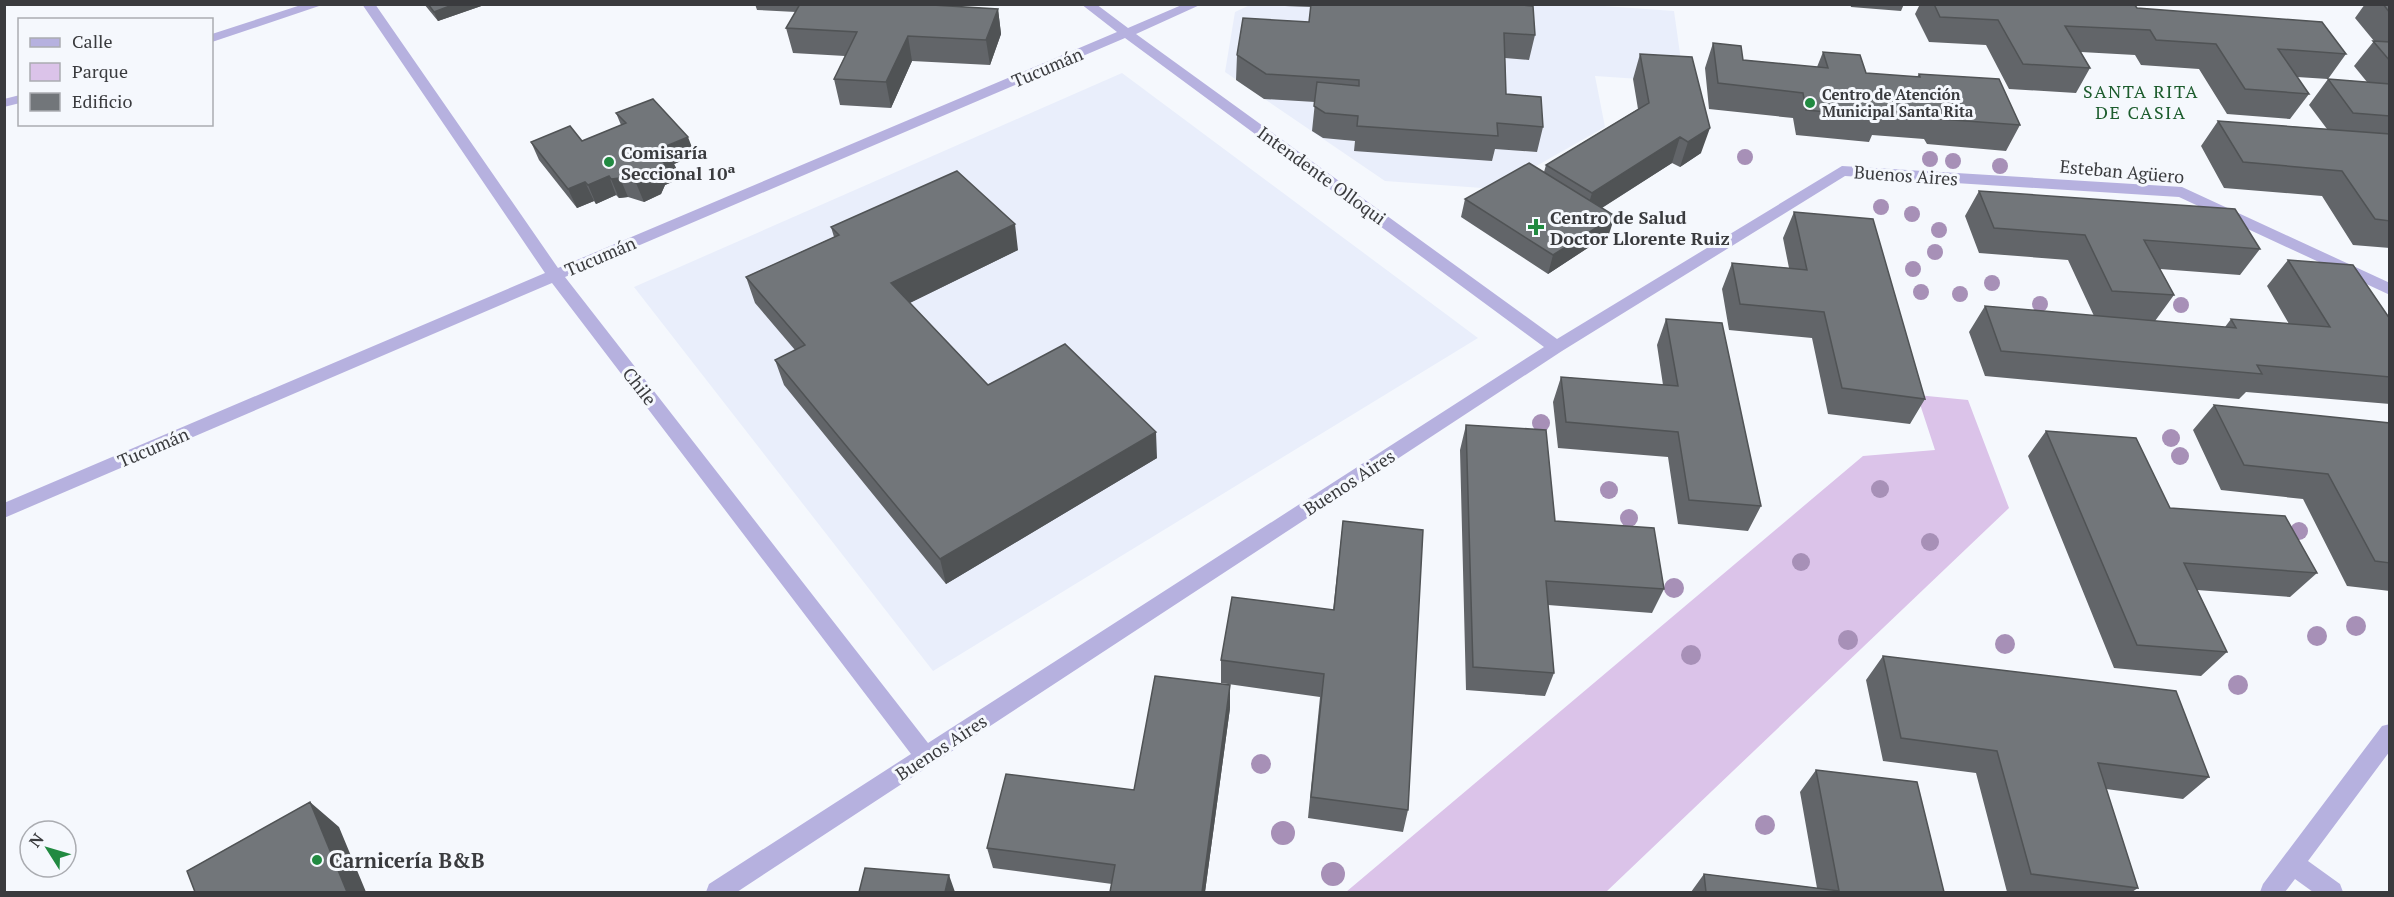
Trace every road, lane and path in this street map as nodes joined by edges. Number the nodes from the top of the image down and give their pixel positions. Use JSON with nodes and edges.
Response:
{"nodes":[{"id":1,"x":319,"y":4,"type":"edge"},
{"id":2,"x":368,"y":4,"type":"edge"},
{"id":3,"x":1087,"y":4,"type":"edge"},
{"id":4,"x":1196,"y":4,"type":"edge"},
{"id":5,"x":1128,"y":33,"type":"junction"},
{"id":6,"x":213,"y":38,"type":"edge"},
{"id":7,"x":2011,"y":182,"type":"joint"},
{"id":8,"x":555,"y":276,"type":"junction"},
{"id":9,"x":2390,"y":290,"type":"edge"},
{"id":10,"x":1556,"y":347,"type":"junction"},
{"id":11,"x":4,"y":511,"type":"edge"},
{"id":12,"x":2390,"y":733,"type":"edge"},
{"id":13,"x":926,"y":757,"type":"junction"},
{"id":14,"x":2292,"y":864,"type":"junction"},
{"id":15,"x":717,"y":892,"type":"edge"},
{"id":16,"x":2271,"y":892,"type":"edge"},
{"id":17,"x":2332,"y":892,"type":"edge"}],
"edges":[{"from":1,"to":6,"type":"street"},
{"from":2,"to":8,"type":"street","name":"Chile"},
{"from":3,"to":5,"type":"street","name":"Intendente Olloqui"},
{"from":4,"to":5,"type":"street","name":"Tucumán"},
{"from":5,"to":8,"type":"street","name":"Tucumán"},
{"from":5,"to":10,"type":"street","name":"Intendente Olloqui"},
{"from":7,"to":9,"type":"street","name":"Esteban Agüero"},
{"from":7,"to":10,"type":"street","name":"Buenos Aires"},
{"from":8,"to":11,"type":"street","name":"Tucumán"},
{"from":8,"to":13,"type":"street","name":"Chile"},
{"from":10,"to":13,"type":"street","name":"Buenos Aires"},
{"from":12,"to":14,"type":"street"},
{"from":13,"to":15,"type":"street","name":"Buenos Aires"},
{"from":14,"to":16,"type":"street"},
{"from":14,"to":17,"type":"street"}]}
